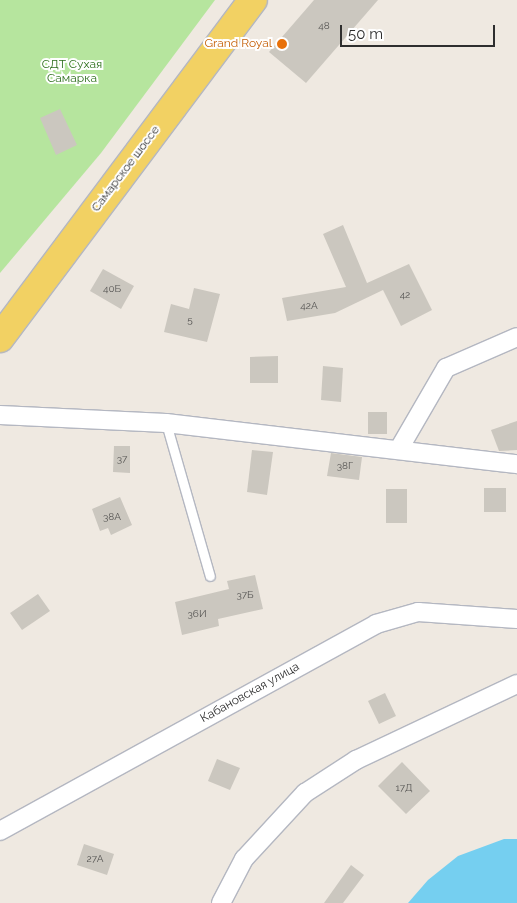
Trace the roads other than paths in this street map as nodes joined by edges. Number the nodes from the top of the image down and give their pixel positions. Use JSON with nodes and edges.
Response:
{"nodes":[{"id":1,"x":254,"y":0,"type":"edge"},
{"id":2,"x":517,"y":337,"type":"edge"},
{"id":3,"x":0,"y":338,"type":"edge"},
{"id":4,"x":0,"y":416,"type":"edge"},
{"id":5,"x":166,"y":424,"type":"junction"},
{"id":6,"x":399,"y":449,"type":"junction"},
{"id":7,"x":517,"y":464,"type":"edge"},
{"id":8,"x":210,"y":576,"type":"dead end"},
{"id":9,"x":517,"y":619,"type":"edge"},
{"id":10,"x":517,"y":684,"type":"edge"},
{"id":11,"x":0,"y":831,"type":"edge"},
{"id":12,"x":221,"y":903,"type":"edge"}],
"edges":[{"from":1,"to":3,"type":"main road","name":"Самарское шоссе"},
{"from":2,"to":6,"type":"street"},
{"from":4,"to":5,"type":"street"},
{"from":5,"to":6,"type":"street"},
{"from":5,"to":8,"type":"lane"},
{"from":6,"to":7,"type":"street"},
{"from":9,"to":11,"type":"street","name":"Кабановская улица"},
{"from":10,"to":12,"type":"street"}]}
